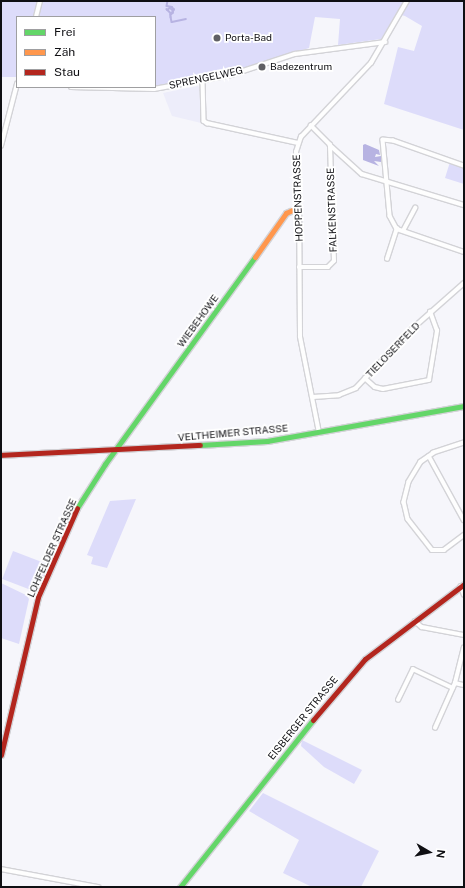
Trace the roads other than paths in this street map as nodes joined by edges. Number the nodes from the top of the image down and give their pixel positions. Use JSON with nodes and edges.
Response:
{"nodes":[{"id":1,"x":40,"y":1,"type":"edge"},
{"id":2,"x":407,"y":1,"type":"edge"},
{"id":3,"x":36,"y":16,"type":"edge"},
{"id":4,"x":385,"y":42,"type":"junction"},
{"id":5,"x":203,"y":80,"type":"junction"},
{"id":6,"x":156,"y":87,"type":"edge"},
{"id":7,"x":16,"y":88,"type":"edge"},
{"id":8,"x":93,"y":88,"type":"edge"},
{"id":9,"x":149,"y":88,"type":"edge"},
{"id":10,"x":311,"y":126,"type":"junction"},
{"id":11,"x":298,"y":143,"type":"junction"},
{"id":12,"x":330,"y":145,"type":"junction"},
{"id":13,"x":1,"y":146,"type":"edge"},
{"id":14,"x":464,"y":166,"type":"edge"},
{"id":15,"x":385,"y":181,"type":"junction"},
{"id":16,"x":464,"y":204,"type":"edge"},
{"id":17,"x":299,"y":207,"type":"junction"},
{"id":18,"x":415,"y":208,"type":"dead end"},
{"id":19,"x":397,"y":229,"type":"junction"},
{"id":20,"x":403,"y":231,"type":"junction"},
{"id":21,"x":464,"y":252,"type":"edge"},
{"id":22,"x":386,"y":259,"type":"dead end"},
{"id":23,"x":299,"y":267,"type":"junction"},
{"id":24,"x":464,"y":283,"type":"edge"},
{"id":25,"x":430,"y":312,"type":"junction"},
{"id":26,"x":365,"y":378,"type":"junction"},
{"id":27,"x":313,"y":397,"type":"junction"},
{"id":28,"x":464,"y":406,"type":"edge"},
{"id":29,"x":319,"y":432,"type":"junction"},
{"id":30,"x":464,"y":442,"type":"edge"},
{"id":31,"x":116,"y":451,"type":"junction"},
{"id":32,"x":1,"y":455,"type":"edge"},
{"id":33,"x":429,"y":456,"type":"junction"},
{"id":34,"x":464,"y":520,"type":"edge"},
{"id":35,"x":464,"y":535,"type":"edge"},
{"id":36,"x":463,"y":585,"type":"edge"},
{"id":37,"x":464,"y":594,"type":"edge"},
{"id":38,"x":414,"y":620,"type":"junction"},
{"id":39,"x":464,"y":635,"type":"edge"},
{"id":40,"x":464,"y":648,"type":"edge"},
{"id":41,"x":455,"y":683,"type":"junction"},
{"id":42,"x":464,"y":685,"type":"edge"},
{"id":43,"x":453,"y":688,"type":"junction"},
{"id":44,"x":398,"y":700,"type":"dead end"},
{"id":45,"x":435,"y":728,"type":"dead end"},
{"id":46,"x":1,"y":755,"type":"edge"},
{"id":47,"x":1,"y":869,"type":"edge"},
{"id":48,"x":98,"y":887,"type":"edge"},
{"id":49,"x":180,"y":887,"type":"edge"}],
"edges":[{"from":1,"to":3,"type":"street"},
{"from":2,"to":4,"type":"street","name":"HOPPENSTRASSE"},
{"from":4,"to":5,"type":"street","name":"SPRENGELWEG"},
{"from":4,"to":10,"type":"street","name":"HOPPENSTRASSE"},
{"from":5,"to":6,"type":"street","name":"SPRENGELWEG"},
{"from":5,"to":11,"type":"street"},
{"from":7,"to":13,"type":"street"},
{"from":8,"to":9,"type":"street","name":"SPRENGELWEG"},
{"from":10,"to":11,"type":"street","name":"HOPPENSTRASSE"},
{"from":10,"to":12,"type":"street","name":"FALKENSTRASSE"},
{"from":11,"to":17,"type":"street","name":"HOPPENSTRASSE"},
{"from":12,"to":15,"type":"street","name":"FALKENSTRASSE"},
{"from":12,"to":23,"type":"street","name":"FALKENSTRASSE"},
{"from":14,"to":15,"type":"street"},
{"from":15,"to":16,"type":"street"},
{"from":15,"to":19,"type":"street"},
{"from":17,"to":23,"type":"street","name":"HOPPENSTRASSE"},
{"from":17,"to":31,"type":"main road","name":"WIEBEHOWE"},
{"from":18,"to":20,"type":"street"},
{"from":19,"to":20,"type":"street"},
{"from":19,"to":22,"type":"street"},
{"from":20,"to":21,"type":"street"},
{"from":23,"to":27,"type":"street","name":"HOPPENSTRASSE"},
{"from":24,"to":25,"type":"street","name":"TIELOSERFELD"},
{"from":25,"to":26,"type":"street","name":"TIELOSERFELD"},
{"from":25,"to":26,"type":"street"},
{"from":26,"to":27,"type":"street","name":"TIELOSERFELD"},
{"from":27,"to":29,"type":"street","name":"HOPPENSTRASSE"},
{"from":28,"to":29,"type":"main road","name":"VELTHEIMER STRASSE"},
{"from":29,"to":31,"type":"main road","name":"VELTHEIMER STRASSE"},
{"from":30,"to":33,"type":"street"},
{"from":31,"to":32,"type":"main road","name":"VELTHEIMER STRASSE"},
{"from":31,"to":46,"type":"main road","name":"LOHFELDER STRASSE"},
{"from":33,"to":34,"type":"street"},
{"from":33,"to":35,"type":"street"},
{"from":36,"to":37,"type":"street"},
{"from":36,"to":38,"type":"main road","name":"EISBERGER STRASSE"},
{"from":38,"to":39,"type":"street"},
{"from":38,"to":49,"type":"main road","name":"EISBERGER STRASSE"},
{"from":40,"to":41,"type":"street"},
{"from":41,"to":42,"type":"street"},
{"from":41,"to":43,"type":"street"},
{"from":43,"to":44,"type":"street"},
{"from":43,"to":45,"type":"street"},
{"from":47,"to":48,"type":"street"}]}
